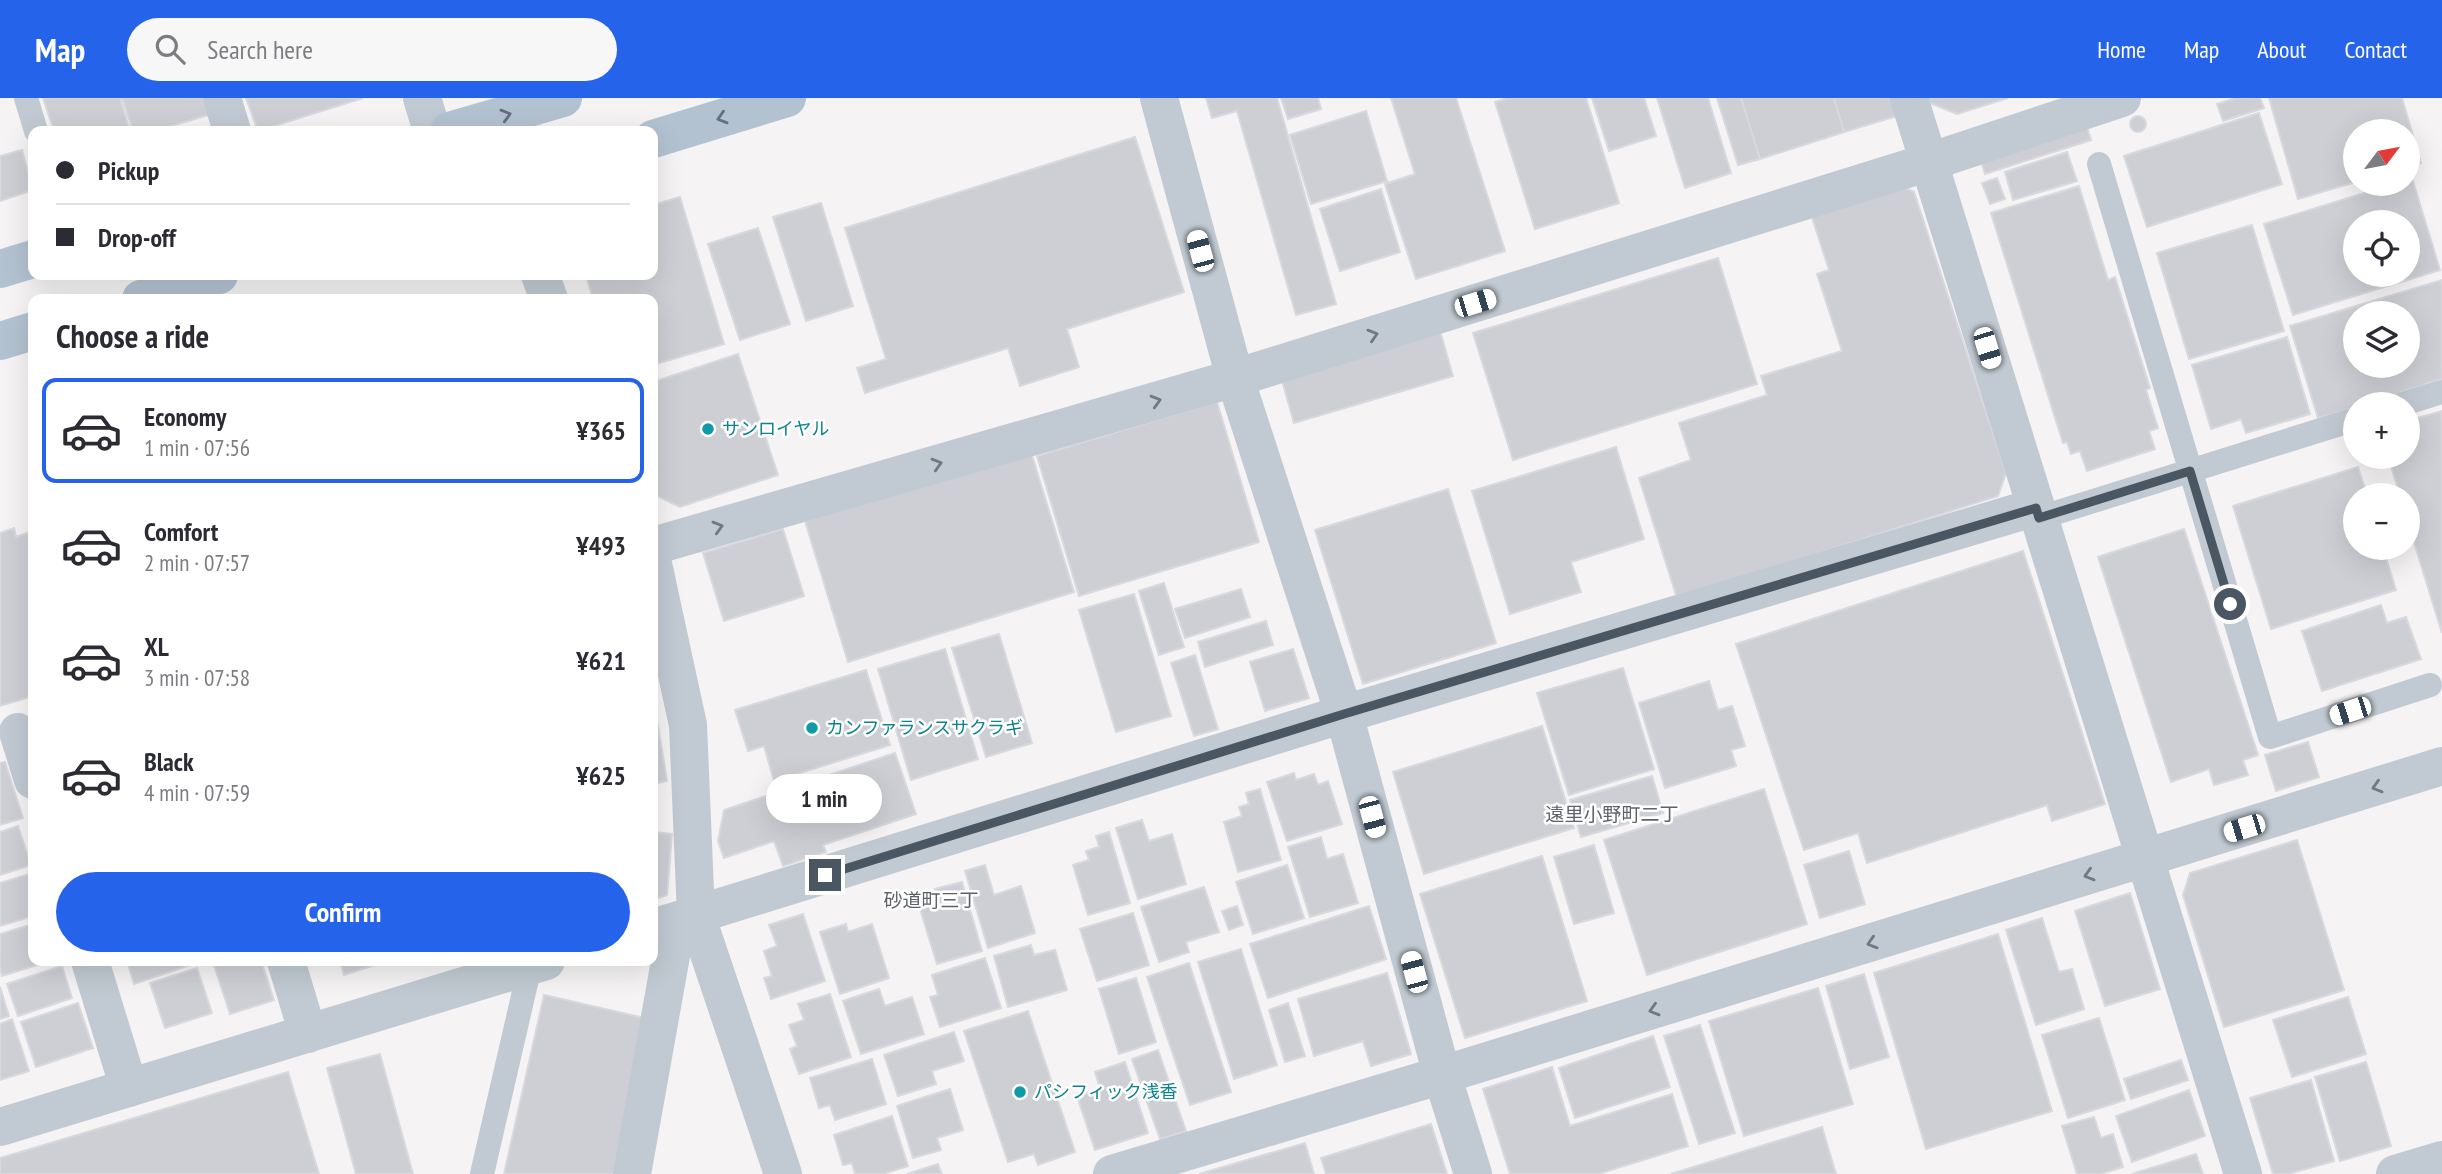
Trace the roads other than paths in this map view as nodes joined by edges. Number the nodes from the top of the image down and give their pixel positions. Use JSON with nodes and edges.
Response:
{"nodes":[{"id":1,"x":26,"y":98,"type":"edge"},
{"id":2,"x":222,"y":98,"type":"edge"},
{"id":3,"x":422,"y":98,"type":"edge"},
{"id":4,"x":563,"y":98,"type":"edge"},
{"id":5,"x":787,"y":98,"type":"edge"},
{"id":6,"x":1158,"y":98,"type":"edge"},
{"id":7,"x":1909,"y":98,"type":"edge"},
{"id":8,"x":2122,"y":98,"type":"edge"},
{"id":9,"x":34,"y":126,"type":"edge"},
{"id":10,"x":230,"y":126,"type":"edge"},
{"id":11,"x":430,"y":126,"type":"edge"},
{"id":12,"x":466,"y":126,"type":"edge"},
{"id":13,"x":658,"y":137,"type":"edge"},
{"id":14,"x":1929,"y":162,"type":"junction"},
{"id":15,"x":2099,"y":164,"type":"dead end"},
{"id":16,"x":28,"y":261,"type":"edge"},
{"id":17,"x":0,"y":269,"type":"edge"},
{"id":18,"x":203,"y":280,"type":"edge"},
{"id":19,"x":157,"y":294,"type":"edge"},
{"id":20,"x":28,"y":333,"type":"edge"},
{"id":21,"x":0,"y":341,"type":"edge"},
{"id":22,"x":1235,"y":378,"type":"junction"},
{"id":23,"x":2442,"y":392,"type":"edge"},
{"id":24,"x":2420,"y":399,"type":"edge"},
{"id":25,"x":2343,"y":423,"type":"edge"},
{"id":26,"x":2190,"y":471,"type":"junction"},
{"id":27,"x":2038,"y":513,"type":"junction"},
{"id":28,"x":658,"y":545,"type":"edge"},
{"id":29,"x":658,"y":587,"type":"edge"},
{"id":30,"x":2430,"y":685,"type":"dead end"},
{"id":31,"x":1344,"y":714,"type":"junction"},
{"id":32,"x":17,"y":732,"type":"edge"},
{"id":33,"x":28,"y":765,"type":"edge"},
{"id":34,"x":2442,"y":766,"type":"edge"},
{"id":35,"x":2145,"y":858,"type":"junction"},
{"id":36,"x":696,"y":915,"type":"junction"},
{"id":37,"x":658,"y":926,"type":"edge"},
{"id":38,"x":92,"y":966,"type":"edge"},
{"id":39,"x":288,"y":966,"type":"edge"},
{"id":40,"x":514,"y":966,"type":"edge"},
{"id":41,"x":537,"y":966,"type":"edge"},
{"id":42,"x":490,"y":969,"type":"edge"},
{"id":43,"x":308,"y":1034,"type":"junction"},
{"id":44,"x":1442,"y":1075,"type":"junction"},
{"id":45,"x":129,"y":1088,"type":"junction"},
{"id":46,"x":0,"y":1127,"type":"edge"},
{"id":47,"x":2442,"y":1160,"type":"edge"},
{"id":48,"x":482,"y":1174,"type":"edge"},
{"id":49,"x":632,"y":1174,"type":"edge"},
{"id":50,"x":783,"y":1174,"type":"edge"},
{"id":51,"x":1112,"y":1174,"type":"edge"},
{"id":52,"x":1473,"y":1174,"type":"edge"},
{"id":53,"x":2243,"y":1174,"type":"edge"},
{"id":54,"x":2396,"y":1174,"type":"edge"}],
"edges":[{"from":1,"to":9,"type":"lane"},
{"from":2,"to":10,"type":"street"},
{"from":3,"to":11,"type":"street"},
{"from":12,"to":4,"type":"main road","one_way":true},
{"from":5,"to":13,"type":"main road","one_way":true},
{"from":6,"to":22,"type":"street"},
{"from":7,"to":14,"type":"street"},
{"from":8,"to":14,"type":"street"},
{"from":22,"to":14,"type":"street","one_way":true},
{"from":14,"to":27,"type":"street"},
{"from":15,"to":26,"type":"lane"},
{"from":16,"to":17,"type":"main road"},
{"from":18,"to":19,"type":"main road"},
{"from":20,"to":21,"type":"main road"},
{"from":28,"to":22,"type":"street","one_way":true},
{"from":22,"to":31,"type":"street"},
{"from":23,"to":24,"type":"lane"},
{"from":25,"to":26,"type":"lane"},
{"from":26,"to":27,"type":"lane"},
{"from":26,"to":30,"type":"lane"},
{"from":27,"to":31,"type":"street"},
{"from":27,"to":35,"type":"street"},
{"from":29,"to":36,"type":"street"},
{"from":31,"to":36,"type":"street"},
{"from":31,"to":44,"type":"street"},
{"from":32,"to":33,"type":"street"},
{"from":34,"to":35,"type":"street","one_way":true},
{"from":35,"to":44,"type":"street","one_way":true},
{"from":35,"to":53,"type":"street"},
{"from":36,"to":37,"type":"street"},
{"from":36,"to":49,"type":"street"},
{"from":36,"to":50,"type":"street"},
{"from":38,"to":45,"type":"street"},
{"from":39,"to":43,"type":"street"},
{"from":40,"to":42,"type":"street"},
{"from":41,"to":48,"type":"lane"},
{"from":42,"to":43,"type":"street"},
{"from":43,"to":45,"type":"street"},
{"from":44,"to":51,"type":"street"},
{"from":44,"to":52,"type":"street"},
{"from":45,"to":46,"type":"street"},
{"from":47,"to":54,"type":"street"}]}
